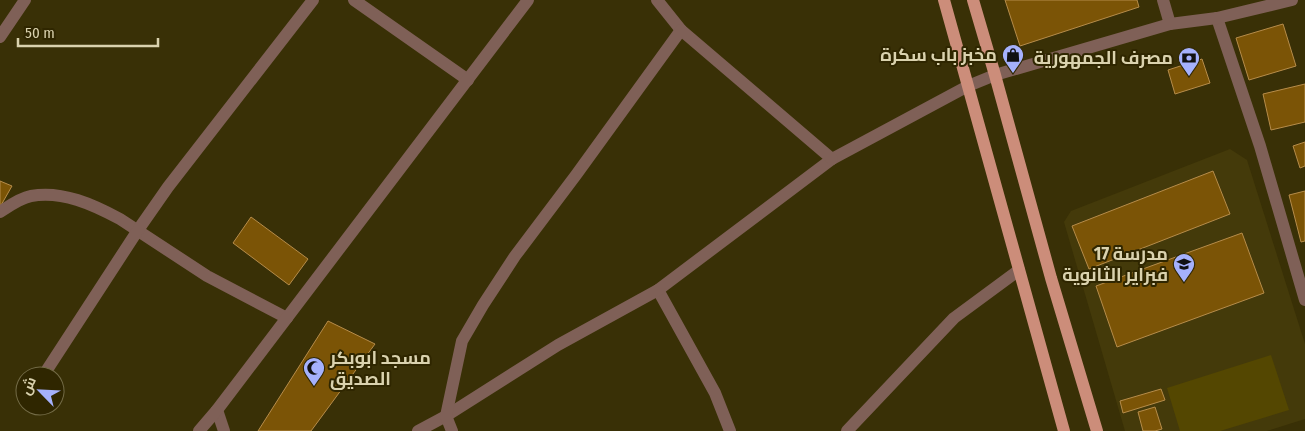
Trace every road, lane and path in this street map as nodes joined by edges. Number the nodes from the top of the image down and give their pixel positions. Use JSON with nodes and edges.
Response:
{"nodes":[{"id":1,"x":25,"y":0,"type":"edge"},
{"id":2,"x":313,"y":0,"type":"edge"},
{"id":3,"x":354,"y":0,"type":"edge"},
{"id":4,"x":528,"y":0,"type":"edge"},
{"id":5,"x":657,"y":0,"type":"edge"},
{"id":6,"x":944,"y":0,"type":"edge"},
{"id":7,"x":973,"y":0,"type":"edge"},
{"id":8,"x":1163,"y":0,"type":"edge"},
{"id":9,"x":1292,"y":0,"type":"edge"},
{"id":10,"x":1217,"y":18,"type":"junction"},
{"id":11,"x":1170,"y":24,"type":"junction"},
{"id":12,"x":681,"y":30,"type":"junction"},
{"id":13,"x":0,"y":37,"type":"edge"},
{"id":14,"x":995,"y":75,"type":"junction"},
{"id":15,"x":468,"y":80,"type":"junction"},
{"id":16,"x":968,"y":86,"type":"junction"},
{"id":17,"x":832,"y":159,"type":"junction"},
{"id":18,"x":0,"y":212,"type":"edge"},
{"id":19,"x":138,"y":230,"type":"junction"},
{"id":20,"x":1018,"y":270,"type":"junction"},
{"id":21,"x":658,"y":290,"type":"junction"},
{"id":22,"x":1305,"y":300,"type":"edge"},
{"id":23,"x":287,"y":318,"type":"junction"},
{"id":24,"x":50,"y":366,"type":"edge"},
{"id":25,"x":217,"y":410,"type":"junction"},
{"id":26,"x":446,"y":416,"type":"junction"},
{"id":27,"x":728,"y":430,"type":"edge"},
{"id":28,"x":199,"y":431,"type":"edge"},
{"id":29,"x":224,"y":431,"type":"edge"},
{"id":30,"x":418,"y":431,"type":"edge"},
{"id":31,"x":452,"y":431,"type":"edge"},
{"id":32,"x":847,"y":431,"type":"edge"},
{"id":33,"x":1064,"y":431,"type":"edge"},
{"id":34,"x":1097,"y":431,"type":"edge"}],
"edges":[{"from":1,"to":13,"type":"street"},
{"from":2,"to":19,"type":"street"},
{"from":3,"to":15,"type":"street"},
{"from":4,"to":15,"type":"street"},
{"from":5,"to":12,"type":"street"},
{"from":6,"to":16,"type":"main road"},
{"from":7,"to":14,"type":"main road"},
{"from":8,"to":11,"type":"street"},
{"from":9,"to":10,"type":"street"},
{"from":10,"to":11,"type":"street"},
{"from":10,"to":22,"type":"street"},
{"from":11,"to":14,"type":"street"},
{"from":12,"to":17,"type":"street"},
{"from":12,"to":26,"type":"street"},
{"from":14,"to":16,"type":"street"},
{"from":14,"to":34,"type":"main road"},
{"from":15,"to":23,"type":"street"},
{"from":16,"to":17,"type":"street"},
{"from":16,"to":20,"type":"main road"},
{"from":17,"to":21,"type":"street"},
{"from":18,"to":19,"type":"street"},
{"from":19,"to":23,"type":"street"},
{"from":19,"to":24,"type":"street"},
{"from":20,"to":32,"type":"street"},
{"from":20,"to":33,"type":"main road"},
{"from":21,"to":26,"type":"street"},
{"from":21,"to":27,"type":"street"},
{"from":23,"to":25,"type":"street"},
{"from":25,"to":28,"type":"street"},
{"from":25,"to":29,"type":"street"},
{"from":26,"to":30,"type":"street"},
{"from":26,"to":31,"type":"street"}]}
